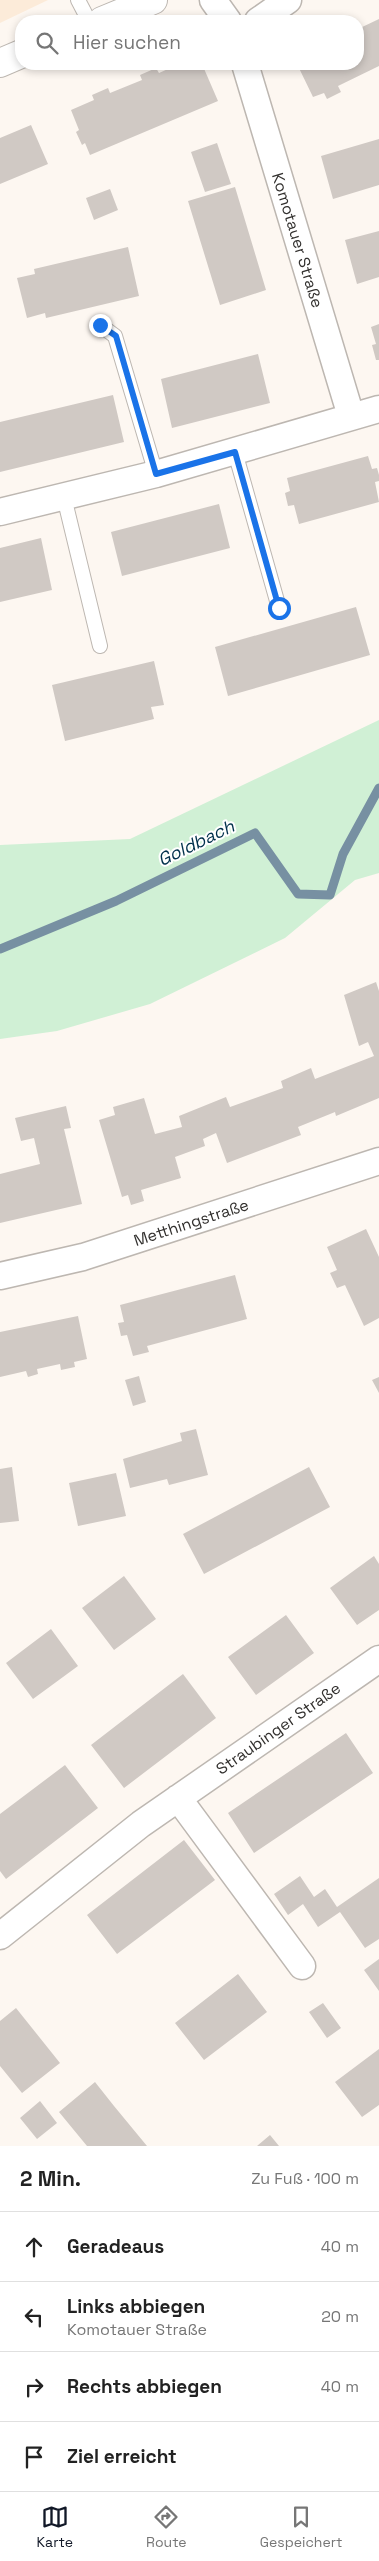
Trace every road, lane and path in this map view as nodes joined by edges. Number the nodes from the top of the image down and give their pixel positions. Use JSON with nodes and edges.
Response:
{"nodes":[{"id":1,"x":78,"y":0,"type":"edge"},
{"id":2,"x":153,"y":0,"type":"edge"},
{"id":3,"x":214,"y":0,"type":"edge"},
{"id":4,"x":288,"y":0,"type":"edge"},
{"id":5,"x":86,"y":15,"type":"edge"},
{"id":6,"x":117,"y":15,"type":"edge"},
{"id":7,"x":224,"y":15,"type":"edge"},
{"id":8,"x":267,"y":15,"type":"edge"},
{"id":9,"x":15,"y":57,"type":"edge"},
{"id":10,"x":0,"y":63,"type":"edge"},
{"id":11,"x":248,"y":70,"type":"edge"},
{"id":12,"x":100,"y":325,"type":"dead end"},
{"id":13,"x":379,"y":408,"type":"edge"},
{"id":14,"x":351,"y":416,"type":"junction"},
{"id":15,"x":235,"y":452,"type":"junction"},
{"id":16,"x":156,"y":474,"type":"junction"},
{"id":17,"x":64,"y":497,"type":"junction"},
{"id":18,"x":0,"y":512,"type":"edge"},
{"id":19,"x":279,"y":608,"type":"dead end"},
{"id":20,"x":100,"y":646,"type":"dead end"},
{"id":21,"x":379,"y":1160,"type":"edge"},
{"id":22,"x":0,"y":1276,"type":"edge"},
{"id":23,"x":379,"y":1658,"type":"edge"},
{"id":24,"x":178,"y":1798,"type":"junction"},
{"id":25,"x":0,"y":1936,"type":"edge"},
{"id":26,"x":302,"y":1966,"type":"dead end"}],
"edges":[{"from":1,"to":5,"type":"lane"},
{"from":2,"to":6,"type":"street"},
{"from":3,"to":7,"type":"street"},
{"from":4,"to":8,"type":"street"},
{"from":9,"to":10,"type":"street"},
{"from":11,"to":14,"type":"street","name":"Komotauer Straße"},
{"from":12,"to":16,"type":"lane"},
{"from":13,"to":14,"type":"street"},
{"from":14,"to":15,"type":"street"},
{"from":15,"to":16,"type":"street"},
{"from":15,"to":19,"type":"lane"},
{"from":16,"to":17,"type":"street"},
{"from":17,"to":18,"type":"street"},
{"from":17,"to":20,"type":"lane"},
{"from":21,"to":22,"type":"street","name":"Metthingstraße"},
{"from":23,"to":24,"type":"street","name":"Straubinger Straße"},
{"from":24,"to":25,"type":"street","name":"Straubinger Straße"},
{"from":24,"to":26,"type":"street"}]}
